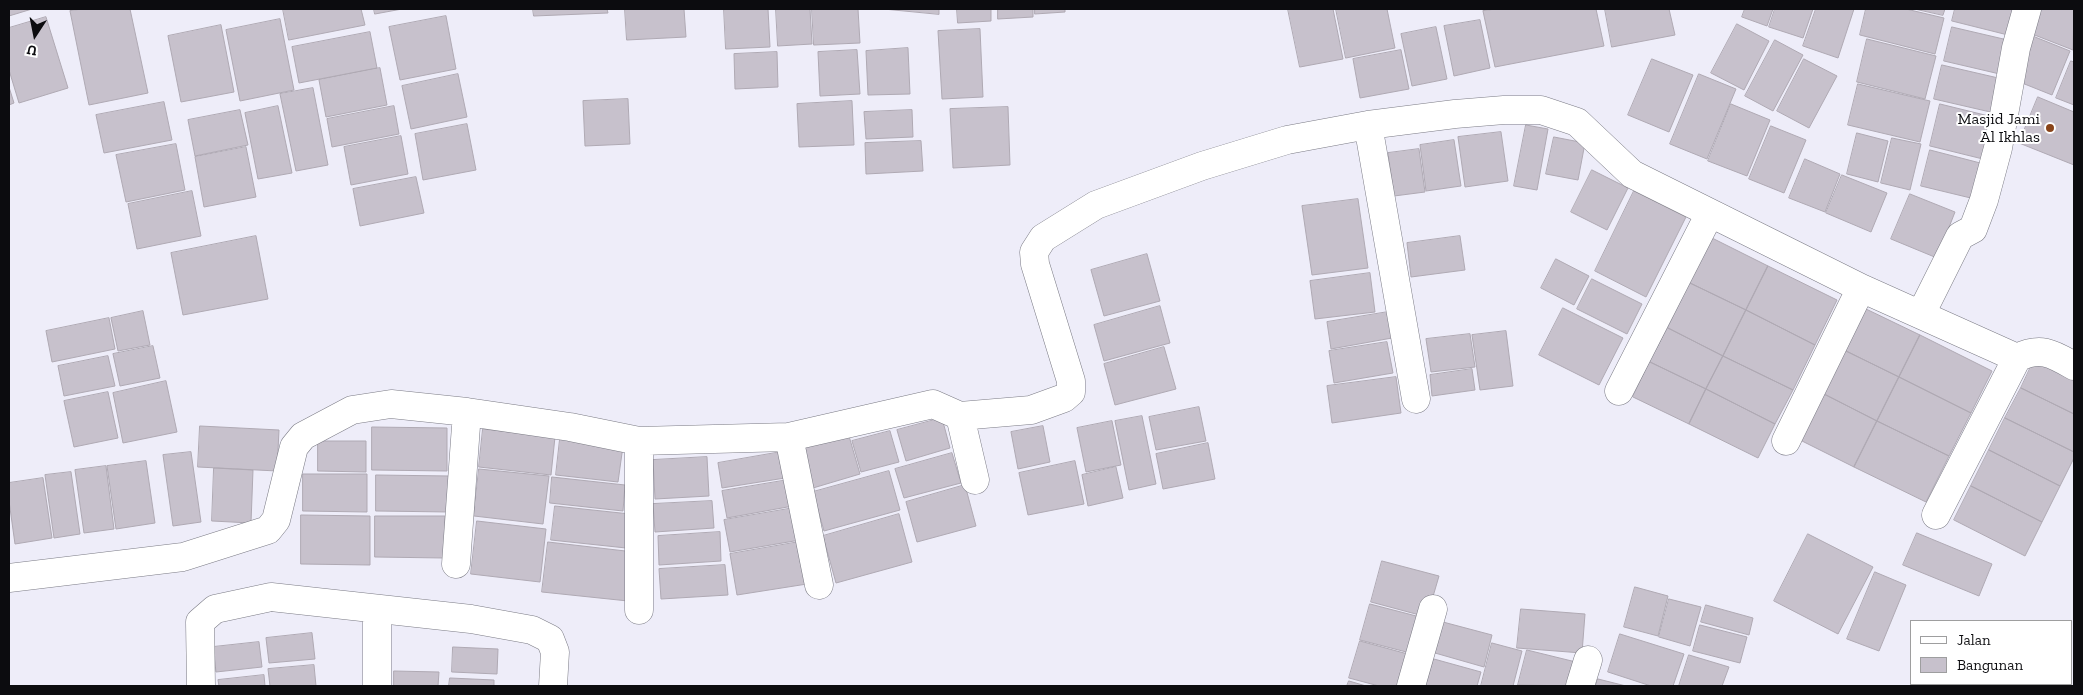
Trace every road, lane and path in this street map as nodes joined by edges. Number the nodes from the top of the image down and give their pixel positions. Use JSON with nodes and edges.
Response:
{"nodes":[{"id":1,"x":2027,"y":9,"type":"edge"},
{"id":2,"x":1368,"y":125,"type":"junction"},
{"id":3,"x":1710,"y":213,"type":"junction"},
{"id":4,"x":1860,"y":288,"type":"junction"},
{"id":5,"x":1920,"y":314,"type":"junction"},
{"id":6,"x":2017,"y":358,"type":"junction"},
{"id":7,"x":2074,"y":366,"type":"edge"},
{"id":8,"x":1619,"y":391,"type":"dead end"},
{"id":9,"x":1416,"y":399,"type":"dead end"},
{"id":10,"x":467,"y":412,"type":"junction"},
{"id":11,"x":960,"y":416,"type":"junction"},
{"id":12,"x":789,"y":437,"type":"junction"},
{"id":13,"x":640,"y":440,"type":"junction"},
{"id":14,"x":1786,"y":441,"type":"dead end"},
{"id":15,"x":975,"y":480,"type":"dead end"},
{"id":16,"x":1936,"y":515,"type":"dead end"},
{"id":17,"x":456,"y":564,"type":"dead end"},
{"id":18,"x":9,"y":578,"type":"edge"},
{"id":19,"x":819,"y":585,"type":"dead end"},
{"id":20,"x":1433,"y":609,"type":"dead end"},
{"id":21,"x":377,"y":610,"type":"junction"},
{"id":22,"x":639,"y":610,"type":"dead end"},
{"id":23,"x":1588,"y":660,"type":"dead end"},
{"id":24,"x":201,"y":686,"type":"edge"},
{"id":25,"x":377,"y":686,"type":"edge"},
{"id":26,"x":553,"y":686,"type":"edge"},
{"id":27,"x":1411,"y":686,"type":"edge"},
{"id":28,"x":1580,"y":686,"type":"edge"}],
"edges":[{"from":1,"to":5,"type":"street"},
{"from":2,"to":3,"type":"street"},
{"from":2,"to":9,"type":"street"},
{"from":2,"to":11,"type":"street"},
{"from":3,"to":4,"type":"street"},
{"from":3,"to":8,"type":"street"},
{"from":4,"to":5,"type":"street"},
{"from":4,"to":14,"type":"street"},
{"from":5,"to":6,"type":"street"},
{"from":6,"to":7,"type":"street"},
{"from":6,"to":16,"type":"street"},
{"from":10,"to":13,"type":"street"},
{"from":10,"to":17,"type":"street"},
{"from":10,"to":18,"type":"street"},
{"from":11,"to":12,"type":"street"},
{"from":11,"to":15,"type":"street"},
{"from":12,"to":13,"type":"street"},
{"from":12,"to":19,"type":"street"},
{"from":13,"to":22,"type":"street"},
{"from":20,"to":27,"type":"street"},
{"from":21,"to":24,"type":"street"},
{"from":21,"to":25,"type":"street"},
{"from":21,"to":26,"type":"street"},
{"from":23,"to":28,"type":"street"}]}
